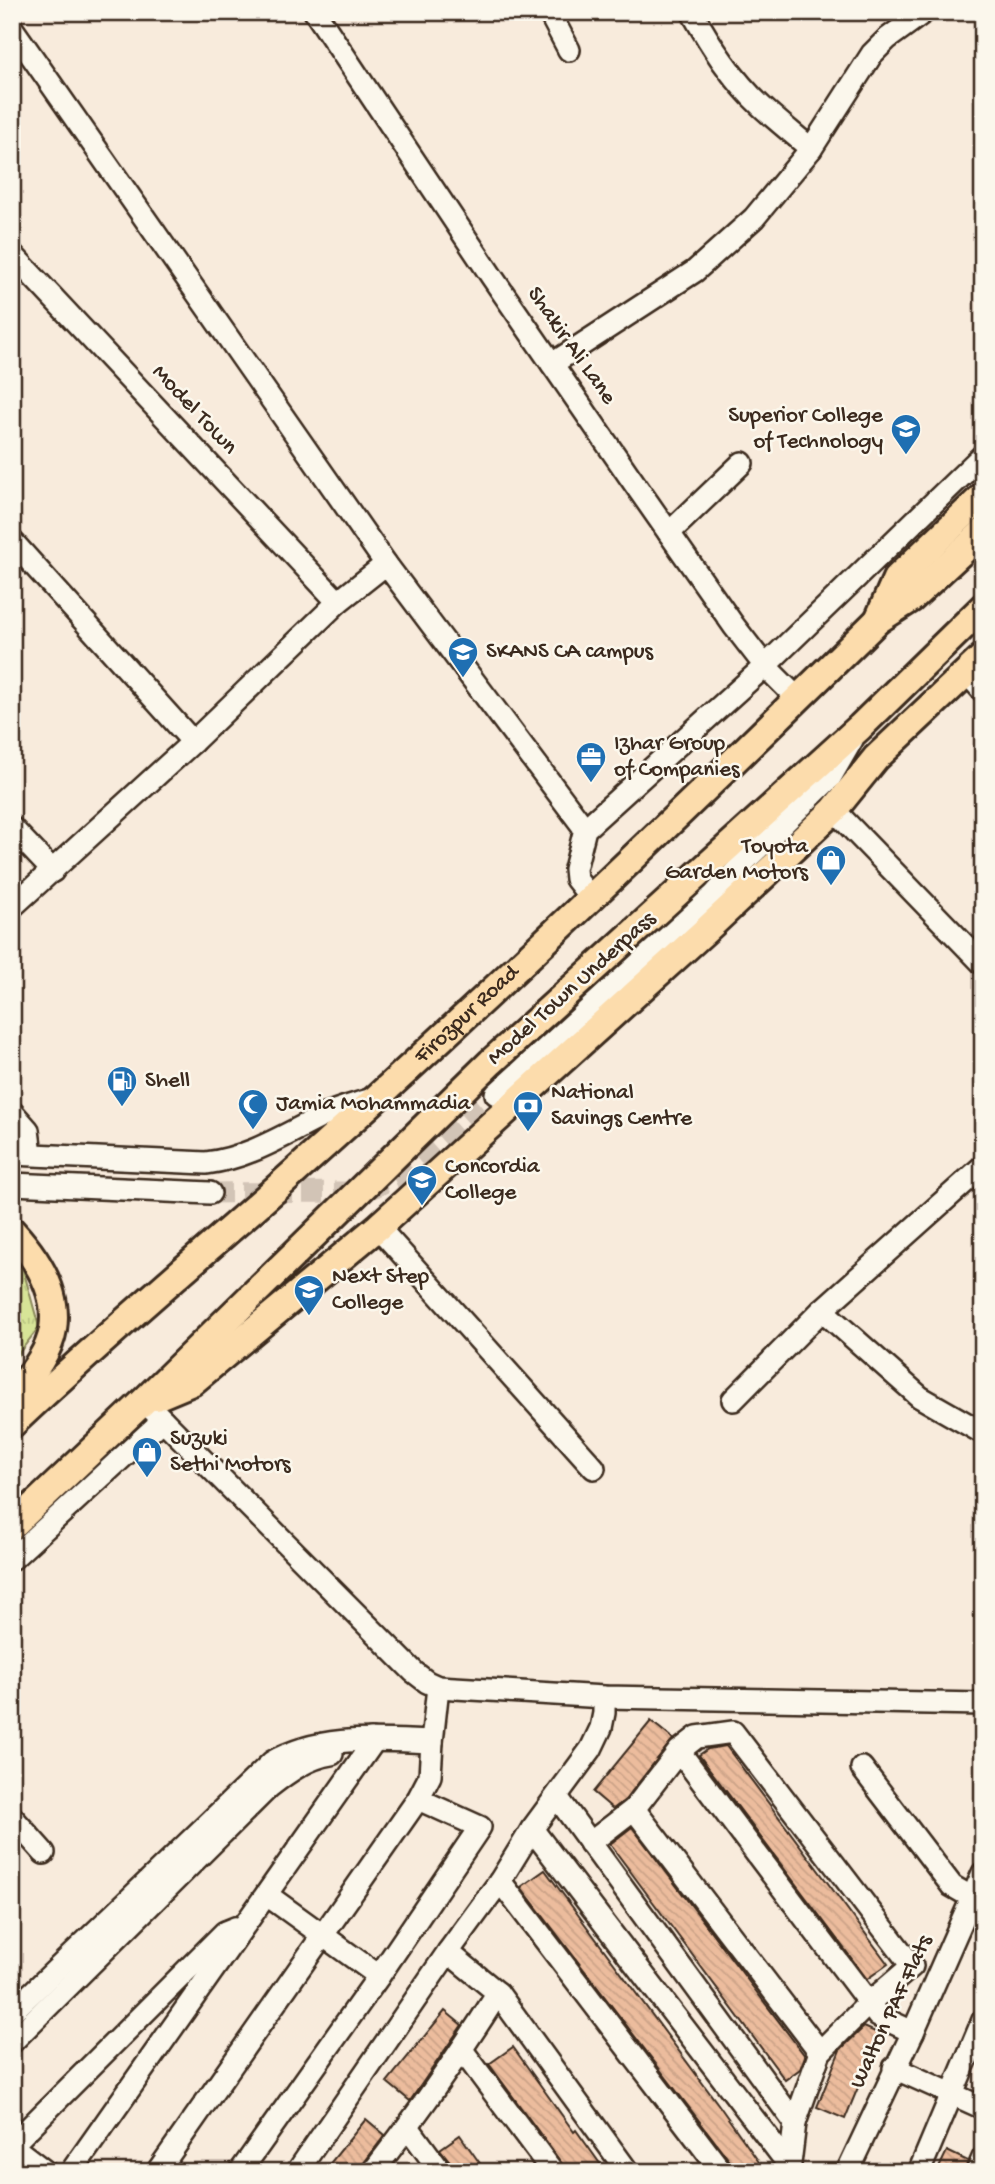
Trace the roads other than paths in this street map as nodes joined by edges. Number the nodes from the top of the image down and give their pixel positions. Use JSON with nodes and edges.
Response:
{"nodes":[{"id":1,"x":21,"y":12,"type":"edge"},
{"id":2,"x":315,"y":12,"type":"edge"},
{"id":3,"x":549,"y":12,"type":"edge"},
{"id":4,"x":692,"y":12,"type":"edge"},
{"id":5,"x":925,"y":12,"type":"edge"},
{"id":6,"x":12,"y":18,"type":"edge"},
{"id":7,"x":12,"y":28,"type":"edge"},
{"id":8,"x":569,"y":50,"type":"dead end"},
{"id":9,"x":811,"y":149,"type":"junction"},
{"id":10,"x":12,"y":254,"type":"edge"},
{"id":11,"x":552,"y":364,"type":"junction"},
{"id":12,"x":983,"y":455,"type":"edge"},
{"id":13,"x":742,"y":463,"type":"dead end"},
{"id":14,"x":983,"y":496,"type":"edge"},
{"id":15,"x":669,"y":533,"type":"junction"},
{"id":16,"x":974,"y":539,"type":"edge"},
{"id":17,"x":17,"y":554,"type":"edge"},
{"id":18,"x":386,"y":564,"type":"junction"},
{"id":19,"x":338,"y":602,"type":"junction"},
{"id":20,"x":983,"y":607,"type":"edge"},
{"id":21,"x":878,"y":620,"type":"junction"},
{"id":22,"x":765,"y":666,"type":"junction"},
{"id":23,"x":977,"y":674,"type":"edge"},
{"id":24,"x":798,"y":699,"type":"junction"},
{"id":25,"x":860,"y":726,"type":"junction"},
{"id":26,"x":193,"y":742,"type":"junction"},
{"id":27,"x":876,"y":758,"type":"junction"},
{"id":28,"x":834,"y":810,"type":"junction"},
{"id":29,"x":12,"y":828,"type":"edge"},
{"id":30,"x":585,"y":829,"type":"junction"},
{"id":31,"x":53,"y":871,"type":"junction"},
{"id":32,"x":714,"y":895,"type":"junction"},
{"id":33,"x":591,"y":898,"type":"junction"},
{"id":34,"x":12,"y":907,"type":"edge"},
{"id":35,"x":983,"y":964,"type":"edge"},
{"id":36,"x":496,"y":1094,"type":"tunnel mouth"},
{"id":37,"x":375,"y":1098,"type":"junction"},
{"id":38,"x":12,"y":1112,"type":"edge"},
{"id":39,"x":21,"y":1154,"type":"edge"},
{"id":40,"x":983,"y":1166,"type":"edge"},
{"id":41,"x":12,"y":1184,"type":"edge"},
{"id":42,"x":210,"y":1193,"type":"tunnel mouth"},
{"id":43,"x":378,"y":1227,"type":"junction"},
{"id":44,"x":12,"y":1231,"type":"edge"},
{"id":45,"x":822,"y":1310,"type":"junction"},
{"id":46,"x":12,"y":1399,"type":"edge"},
{"id":47,"x":144,"y":1401,"type":"junction"},
{"id":48,"x":733,"y":1401,"type":"dead end"},
{"id":49,"x":163,"y":1420,"type":"junction"},
{"id":50,"x":12,"y":1424,"type":"edge"},
{"id":51,"x":983,"y":1433,"type":"edge"},
{"id":52,"x":594,"y":1468,"type":"dead end"},
{"id":53,"x":12,"y":1525,"type":"edge"},
{"id":54,"x":12,"y":1559,"type":"edge"},
{"id":55,"x":438,"y":1687,"type":"junction"},
{"id":56,"x":604,"y":1697,"type":"junction"},
{"id":57,"x":983,"y":1704,"type":"edge"},
{"id":58,"x":371,"y":1740,"type":"junction"},
{"id":59,"x":432,"y":1742,"type":"junction"},
{"id":60,"x":678,"y":1751,"type":"junction"},
{"id":61,"x":360,"y":1760,"type":"junction"},
{"id":62,"x":862,"y":1768,"type":"dead end"},
{"id":63,"x":557,"y":1797,"type":"junction"},
{"id":64,"x":418,"y":1799,"type":"junction"},
{"id":65,"x":634,"y":1809,"type":"junction"},
{"id":66,"x":12,"y":1817,"type":"edge"},
{"id":67,"x":532,"y":1829,"type":"junction"},
{"id":68,"x":590,"y":1843,"type":"junction"},
{"id":69,"x":44,"y":1853,"type":"dead end"},
{"id":70,"x":983,"y":1873,"type":"edge"},
{"id":71,"x":500,"y":1881,"type":"junction"},
{"id":72,"x":267,"y":1895,"type":"junction"},
{"id":73,"x":973,"y":1898,"type":"junction"},
{"id":74,"x":240,"y":1932,"type":"junction"},
{"id":75,"x":324,"y":1935,"type":"junction"},
{"id":76,"x":448,"y":1952,"type":"junction"},
{"id":77,"x":379,"y":1976,"type":"junction"},
{"id":78,"x":498,"y":1993,"type":"junction"},
{"id":79,"x":869,"y":2003,"type":"junction"},
{"id":80,"x":12,"y":2012,"type":"edge"},
{"id":81,"x":983,"y":2020,"type":"edge"},
{"id":82,"x":913,"y":2032,"type":"junction"},
{"id":83,"x":12,"y":2042,"type":"edge"},
{"id":84,"x":461,"y":2050,"type":"junction"},
{"id":85,"x":820,"y":2052,"type":"junction"},
{"id":86,"x":894,"y":2068,"type":"junction"},
{"id":87,"x":953,"y":2093,"type":"junction"},
{"id":88,"x":983,"y":2108,"type":"edge"},
{"id":89,"x":795,"y":2123,"type":"junction"},
{"id":90,"x":408,"y":2127,"type":"junction"},
{"id":91,"x":12,"y":2146,"type":"edge"},
{"id":92,"x":789,"y":2168,"type":"edge"},
{"id":93,"x":46,"y":2172,"type":"edge"},
{"id":94,"x":71,"y":2172,"type":"edge"},
{"id":95,"x":157,"y":2172,"type":"edge"},
{"id":96,"x":240,"y":2172,"type":"edge"},
{"id":97,"x":297,"y":2172,"type":"edge"},
{"id":98,"x":373,"y":2172,"type":"edge"},
{"id":99,"x":441,"y":2172,"type":"edge"},
{"id":100,"x":553,"y":2172,"type":"edge"},
{"id":101,"x":628,"y":2172,"type":"edge"},
{"id":102,"x":722,"y":2172,"type":"edge"},
{"id":103,"x":847,"y":2172,"type":"edge"},
{"id":104,"x":919,"y":2172,"type":"edge"}],
"edges":[{"from":1,"to":6,"type":"street"},
{"from":2,"to":11,"type":"street","name":"Shakir Ali Lane"},
{"from":3,"to":8,"type":"street"},
{"from":4,"to":9,"type":"street"},
{"from":5,"to":9,"type":"street"},
{"from":7,"to":18,"type":"street"},
{"from":9,"to":11,"type":"street"},
{"from":10,"to":19,"type":"street","name":"Model Town"},
{"from":11,"to":15,"type":"street","name":"Shakir Ali Lane"},
{"from":12,"to":22,"type":"street"},
{"from":13,"to":15,"type":"street"},
{"from":14,"to":21,"type":"main road","name":"Firozpur Road"},
{"from":15,"to":22,"type":"street","name":"Shakir Ali Lane"},
{"from":16,"to":21,"type":"main road","name":"Firozpur Road"},
{"from":17,"to":26,"type":"street"},
{"from":18,"to":19,"type":"street"},
{"from":18,"to":30,"type":"street"},
{"from":19,"to":26,"type":"street"},
{"from":20,"to":25,"type":"main road"},
{"from":21,"to":24,"type":"main road","name":"Firozpur Road"},
{"from":22,"to":24,"type":"street","name":"Shakir Ali Lane"},
{"from":22,"to":30,"type":"street"},
{"from":23,"to":27,"type":"main road"},
{"from":24,"to":33,"type":"main road","name":"Firozpur Road"},
{"from":25,"to":32,"type":"street"},
{"from":25,"to":47,"type":"main road"},
{"from":26,"to":31,"type":"street"},
{"from":27,"to":28,"type":"main road"},
{"from":27,"to":32,"type":"street"},
{"from":28,"to":35,"type":"street"},
{"from":28,"to":43,"type":"main road"},
{"from":29,"to":31,"type":"street"},
{"from":30,"to":33,"type":"street"},
{"from":31,"to":34,"type":"street"},
{"from":32,"to":36,"type":"street","name":"Model Town Underpass"},
{"from":33,"to":37,"type":"main road","name":"Firozpur Road"},
{"from":37,"to":39,"type":"street"},
{"from":37,"to":50,"type":"main road","name":"Firozpur Road"},
{"from":38,"to":39,"type":"street"},
{"from":40,"to":45,"type":"street"},
{"from":41,"to":42,"type":"street"},
{"from":43,"to":47,"type":"main road"},
{"from":43,"to":52,"type":"street"},
{"from":44,"to":46,"type":"main road"},
{"from":45,"to":48,"type":"street"},
{"from":45,"to":51,"type":"street"},
{"from":47,"to":49,"type":"street"},
{"from":47,"to":53,"type":"main road"},
{"from":49,"to":54,"type":"street"},
{"from":49,"to":55,"type":"street"},
{"from":55,"to":56,"type":"street"},
{"from":55,"to":59,"type":"street"},
{"from":56,"to":57,"type":"street"},
{"from":56,"to":63,"type":"street"},
{"from":58,"to":59,"type":"street"},
{"from":58,"to":61,"type":"street"},
{"from":58,"to":80,"type":"street"},
{"from":59,"to":64,"type":"street"},
{"from":60,"to":65,"type":"street"},
{"from":60,"to":79,"type":"street"},
{"from":60,"to":79,"type":"street"},
{"from":61,"to":72,"type":"street"},
{"from":61,"to":83,"type":"street"},
{"from":62,"to":73,"type":"street"},
{"from":63,"to":67,"type":"street"},
{"from":63,"to":68,"type":"street"},
{"from":64,"to":75,"type":"street"},
{"from":64,"to":77,"type":"street"},
{"from":65,"to":68,"type":"street"},
{"from":65,"to":85,"type":"street"},
{"from":66,"to":69,"type":"street"},
{"from":67,"to":71,"type":"street"},
{"from":67,"to":92,"type":"street"},
{"from":68,"to":89,"type":"street"},
{"from":70,"to":73,"type":"street","name":"Walton PAF Flats"},
{"from":71,"to":76,"type":"street"},
{"from":71,"to":102,"type":"street"},
{"from":72,"to":74,"type":"street"},
{"from":72,"to":75,"type":"street"},
{"from":73,"to":82,"type":"street","name":"Walton PAF Flats"},
{"from":74,"to":91,"type":"street"},
{"from":74,"to":94,"type":"street"},
{"from":75,"to":77,"type":"street"},
{"from":75,"to":95,"type":"street"},
{"from":76,"to":78,"type":"street"},
{"from":76,"to":97,"type":"street"},
{"from":77,"to":96,"type":"street"},
{"from":78,"to":84,"type":"street"},
{"from":78,"to":101,"type":"street"},
{"from":79,"to":82,"type":"street"},
{"from":79,"to":85,"type":"street"},
{"from":81,"to":87,"type":"street"},
{"from":82,"to":86,"type":"street","name":"Walton PAF Flats"},
{"from":84,"to":90,"type":"street"},
{"from":84,"to":100,"type":"street"},
{"from":85,"to":89,"type":"street"},
{"from":86,"to":87,"type":"street"},
{"from":86,"to":103,"type":"street","name":"Walton PAF Flats"},
{"from":87,"to":88,"type":"street"},
{"from":87,"to":104,"type":"street"},
{"from":89,"to":92,"type":"street"},
{"from":90,"to":98,"type":"street"},
{"from":90,"to":99,"type":"street"},
{"from":91,"to":93,"type":"street"}]}
